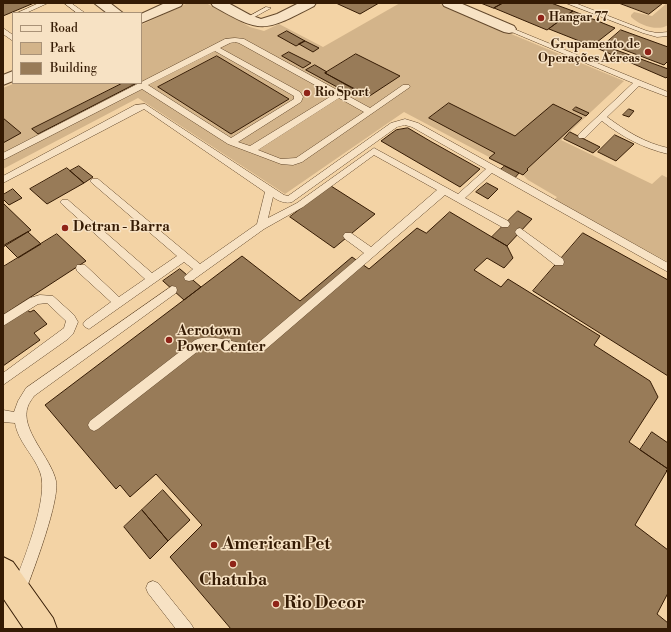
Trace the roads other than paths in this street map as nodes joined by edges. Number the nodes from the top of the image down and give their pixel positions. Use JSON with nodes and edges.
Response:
{"nodes":[{"id":1,"x":45,"y":3,"type":"edge"},
{"id":2,"x":67,"y":3,"type":"edge"},
{"id":3,"x":101,"y":3,"type":"edge"},
{"id":4,"x":176,"y":3,"type":"edge"},
{"id":5,"x":218,"y":3,"type":"edge"},
{"id":6,"x":309,"y":3,"type":"edge"},
{"id":7,"x":449,"y":3,"type":"edge"},
{"id":8,"x":569,"y":3,"type":"edge"},
{"id":9,"x":268,"y":8,"type":"dead end"},
{"id":10,"x":146,"y":10,"type":"edge"},
{"id":11,"x":22,"y":12,"type":"edge"},
{"id":12,"x":80,"y":12,"type":"edge"},
{"id":13,"x":114,"y":12,"type":"edge"},
{"id":14,"x":133,"y":12,"type":"edge"},
{"id":15,"x":247,"y":19,"type":"junction"},
{"id":16,"x":509,"y":29,"type":"joint"},
{"id":17,"x":3,"y":30,"type":"edge"},
{"id":18,"x":668,"y":34,"type":"edge"},
{"id":19,"x":12,"y":38,"type":"edge"},
{"id":20,"x":214,"y":48,"type":"junction"},
{"id":21,"x":639,"y":82,"type":"junction"},
{"id":22,"x":142,"y":85,"type":"junction"},
{"id":23,"x":406,"y":87,"type":"dead end"},
{"id":24,"x":338,"y":95,"type":"junction"},
{"id":25,"x":668,"y":95,"type":"edge"},
{"id":26,"x":370,"y":112,"type":"junction"},
{"id":27,"x":602,"y":117,"type":"junction"},
{"id":28,"x":582,"y":136,"type":"dead end"},
{"id":29,"x":231,"y":142,"type":"junction"},
{"id":30,"x":251,"y":150,"type":"junction"},
{"id":31,"x":668,"y":151,"type":"edge"},
{"id":32,"x":3,"y":157,"type":"edge"},
{"id":33,"x":492,"y":168,"type":"junction"},
{"id":34,"x":3,"y":180,"type":"edge"},
{"id":35,"x":95,"y":181,"type":"dead end"},
{"id":36,"x":444,"y":190,"type":"junction"},
{"id":37,"x":270,"y":191,"type":"junction"},
{"id":38,"x":459,"y":198,"type":"junction"},
{"id":39,"x":65,"y":202,"type":"dead end"},
{"id":40,"x":505,"y":224,"type":"dead end"},
{"id":41,"x":260,"y":226,"type":"junction"},
{"id":42,"x":520,"y":232,"type":"dead end"},
{"id":43,"x":348,"y":236,"type":"dead end"},
{"id":44,"x":372,"y":252,"type":"junction"},
{"id":45,"x":184,"y":256,"type":"junction"},
{"id":46,"x":559,"y":262,"type":"dead end"},
{"id":47,"x":81,"y":268,"type":"dead end"},
{"id":48,"x":668,"y":268,"type":"edge"},
{"id":49,"x":200,"y":269,"type":"junction"},
{"id":50,"x":189,"y":277,"type":"dead end"},
{"id":51,"x":152,"y":279,"type":"junction"},
{"id":52,"x":172,"y":290,"type":"dead end"},
{"id":53,"x":119,"y":303,"type":"junction"},
{"id":54,"x":3,"y":321,"type":"edge"},
{"id":55,"x":89,"y":324,"type":"dead end"},
{"id":56,"x":3,"y":380,"type":"edge"},
{"id":57,"x":3,"y":416,"type":"edge"},
{"id":58,"x":16,"y":418,"type":"junction"},
{"id":59,"x":94,"y":425,"type":"dead end"},
{"id":60,"x":10,"y":582,"type":"edge"},
{"id":61,"x":153,"y":588,"type":"dead end"},
{"id":62,"x":42,"y":629,"type":"edge"},
{"id":63,"x":186,"y":629,"type":"edge"}],
"edges":[{"from":1,"to":11,"type":"lane"},
{"from":2,"to":12,"type":"lane"},
{"from":3,"to":13,"type":"street"},
{"from":4,"to":10,"type":"street"},
{"from":5,"to":15,"type":"street"},
{"from":6,"to":15,"type":"street"},
{"from":7,"to":16,"type":"street"},
{"from":8,"to":18,"type":"lane"},
{"from":9,"to":15,"type":"lane"},
{"from":10,"to":14,"type":"street"},
{"from":16,"to":21,"type":"lane"},
{"from":17,"to":19,"type":"lane"},
{"from":20,"to":22,"type":"lane"},
{"from":20,"to":24,"type":"lane"},
{"from":20,"to":29,"type":"lane"},
{"from":21,"to":25,"type":"lane"},
{"from":21,"to":27,"type":"lane"},
{"from":22,"to":29,"type":"lane"},
{"from":22,"to":32,"type":"lane"},
{"from":23,"to":26,"type":"lane"},
{"from":24,"to":26,"type":"lane"},
{"from":24,"to":30,"type":"lane"},
{"from":26,"to":30,"type":"lane"},
{"from":27,"to":28,"type":"lane"},
{"from":27,"to":31,"type":"lane"},
{"from":29,"to":30,"type":"lane"},
{"from":33,"to":37,"type":"lane"},
{"from":33,"to":38,"type":"lane"},
{"from":33,"to":48,"type":"lane"},
{"from":34,"to":37,"type":"lane"},
{"from":35,"to":45,"type":"lane"},
{"from":36,"to":38,"type":"lane"},
{"from":36,"to":41,"type":"lane"},
{"from":36,"to":44,"type":"lane"},
{"from":37,"to":41,"type":"lane"},
{"from":38,"to":40,"type":"lane"},
{"from":39,"to":51,"type":"lane"},
{"from":41,"to":49,"type":"lane"},
{"from":42,"to":46,"type":"lane"},
{"from":43,"to":44,"type":"lane"},
{"from":44,"to":59,"type":"lane"},
{"from":45,"to":49,"type":"lane"},
{"from":45,"to":51,"type":"lane"},
{"from":47,"to":53,"type":"lane"},
{"from":49,"to":50,"type":"lane"},
{"from":51,"to":53,"type":"lane"},
{"from":52,"to":58,"type":"lane"},
{"from":53,"to":55,"type":"lane"},
{"from":54,"to":56,"type":"lane"},
{"from":57,"to":58,"type":"lane"},
{"from":58,"to":60,"type":"lane"},
{"from":60,"to":62,"type":"highway"},
{"from":61,"to":63,"type":"lane"}]}
